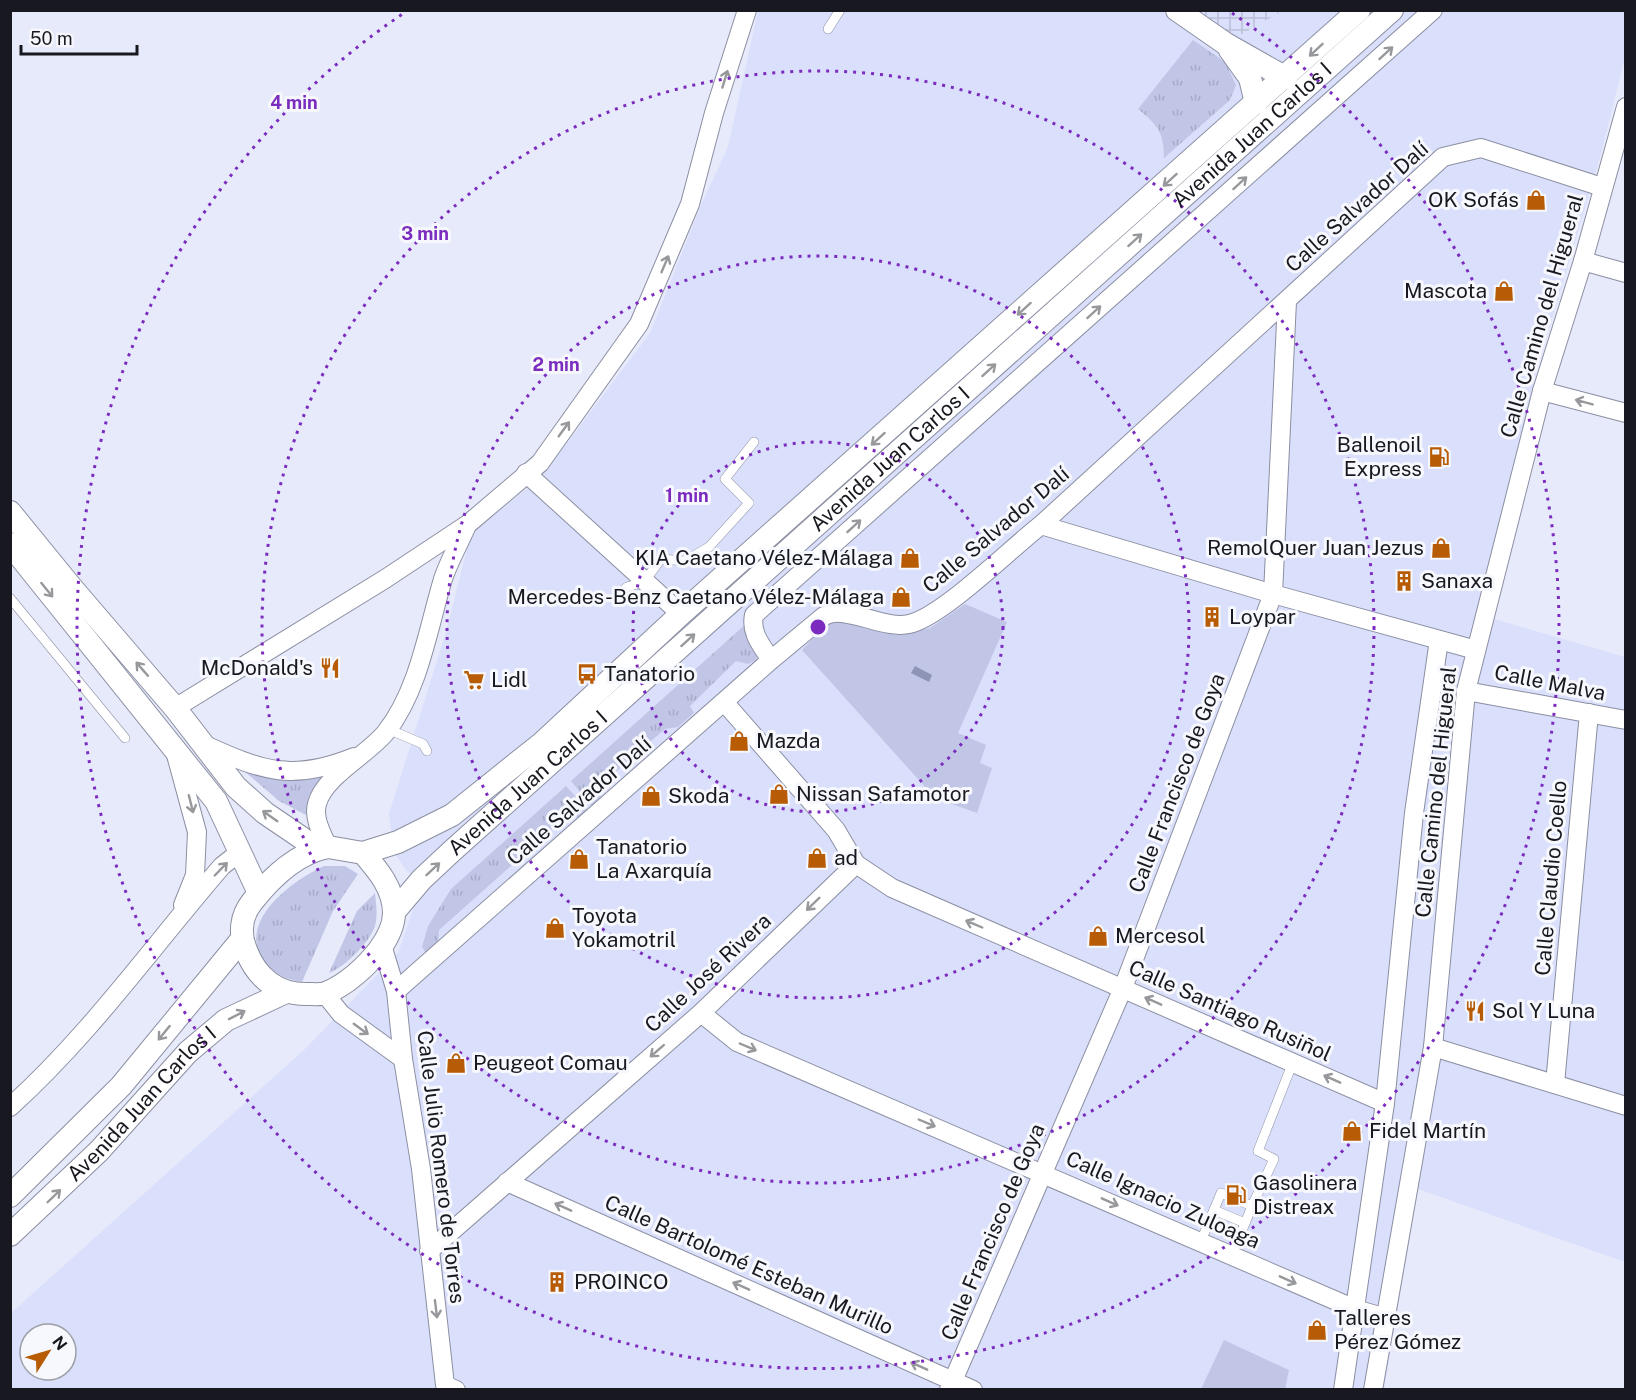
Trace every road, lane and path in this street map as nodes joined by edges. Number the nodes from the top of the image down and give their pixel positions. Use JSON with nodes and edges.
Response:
{"nodes":[{"id":1,"x":747,"y":10,"type":"edge"},
{"id":2,"x":840,"y":10,"type":"edge"},
{"id":3,"x":1177,"y":10,"type":"edge"},
{"id":4,"x":1359,"y":10,"type":"edge"},
{"id":5,"x":1392,"y":10,"type":"edge"},
{"id":6,"x":1433,"y":10,"type":"edge"},
{"id":7,"x":828,"y":28,"type":"dead end"},
{"id":8,"x":1226,"y":44,"type":"junction"},
{"id":9,"x":1286,"y":78,"type":"junction"},
{"id":10,"x":1256,"y":103,"type":"junction"},
{"id":11,"x":1626,"y":107,"type":"edge"},
{"id":12,"x":1623,"y":131,"type":"edge"},
{"id":13,"x":1602,"y":188,"type":"junction"},
{"id":14,"x":1583,"y":261,"type":"junction"},
{"id":15,"x":1626,"y":273,"type":"edge"},
{"id":16,"x":1287,"y":302,"type":"junction"},
{"id":17,"x":1542,"y":391,"type":"junction"},
{"id":18,"x":1626,"y":412,"type":"edge"},
{"id":19,"x":754,"y":442,"type":"dead end"},
{"id":20,"x":526,"y":473,"type":"junction"},
{"id":21,"x":10,"y":512,"type":"edge"},
{"id":22,"x":468,"y":524,"type":"junction"},
{"id":23,"x":1041,"y":525,"type":"junction"},
{"id":24,"x":10,"y":544,"type":"edge"},
{"id":25,"x":644,"y":582,"type":"junction"},
{"id":26,"x":620,"y":593,"type":"dead end"},
{"id":27,"x":1273,"y":594,"type":"junction"},
{"id":28,"x":10,"y":598,"type":"edge"},
{"id":29,"x":681,"y":614,"type":"junction"},
{"id":30,"x":1439,"y":640,"type":"junction"},
{"id":31,"x":1476,"y":650,"type":"junction"},
{"id":32,"x":771,"y":660,"type":"junction"},
{"id":33,"x":1466,"y":691,"type":"junction"},
{"id":34,"x":725,"y":703,"type":"junction"},
{"id":35,"x":175,"y":708,"type":"junction"},
{"id":36,"x":1588,"y":713,"type":"junction"},
{"id":37,"x":1626,"y":720,"type":"edge"},
{"id":38,"x":388,"y":729,"type":"junction"},
{"id":39,"x":125,"y":738,"type":"dead end"},
{"id":40,"x":203,"y":744,"type":"junction"},
{"id":41,"x":174,"y":748,"type":"junction"},
{"id":42,"x":427,"y":751,"type":"dead end"},
{"id":43,"x":362,"y":754,"type":"junction"},
{"id":44,"x":323,"y":848,"type":"junction"},
{"id":45,"x":240,"y":852,"type":"junction"},
{"id":46,"x":363,"y":853,"type":"junction"},
{"id":47,"x":856,"y":864,"type":"junction"},
{"id":48,"x":259,"y":893,"type":"junction"},
{"id":49,"x":394,"y":912,"type":"junction"},
{"id":50,"x":176,"y":920,"type":"junction"},
{"id":51,"x":242,"y":939,"type":"junction"},
{"id":52,"x":382,"y":945,"type":"junction"},
{"id":53,"x":1123,"y":988,"type":"junction"},
{"id":54,"x":396,"y":991,"type":"junction"},
{"id":55,"x":286,"y":993,"type":"junction"},
{"id":56,"x":325,"y":994,"type":"junction"},
{"id":57,"x":701,"y":1013,"type":"junction"},
{"id":58,"x":1433,"y":1047,"type":"junction"},
{"id":59,"x":403,"y":1059,"type":"junction"},
{"id":60,"x":1293,"y":1062,"type":"junction"},
{"id":61,"x":1555,"y":1084,"type":"junction"},
{"id":62,"x":1385,"y":1103,"type":"junction"},
{"id":63,"x":1626,"y":1106,"type":"edge"},
{"id":64,"x":10,"y":1107,"type":"edge"},
{"id":65,"x":1043,"y":1172,"type":"junction"},
{"id":66,"x":507,"y":1182,"type":"junction"},
{"id":67,"x":10,"y":1196,"type":"edge"},
{"id":68,"x":1252,"y":1206,"type":"junction"},
{"id":69,"x":1214,"y":1210,"type":"junction"},
{"id":70,"x":1245,"y":1223,"type":"junction"},
{"id":71,"x":10,"y":1235,"type":"edge"},
{"id":72,"x":1201,"y":1241,"type":"junction"},
{"id":73,"x":429,"y":1251,"type":"junction"},
{"id":74,"x":1232,"y":1255,"type":"junction"},
{"id":75,"x":1355,"y":1309,"type":"junction"},
{"id":76,"x":1383,"y":1317,"type":"junction"},
{"id":77,"x":951,"y":1385,"type":"edge"},
{"id":78,"x":456,"y":1389,"type":"edge"},
{"id":79,"x":973,"y":1389,"type":"edge"},
{"id":80,"x":1343,"y":1389,"type":"edge"},
{"id":81,"x":1373,"y":1389,"type":"edge"}],
"edges":[{"from":20,"to":1,"type":"street","one_way":true},
{"from":2,"to":7,"type":"lane"},
{"from":3,"to":8,"type":"street"},
{"from":4,"to":9,"type":"street","name":"Avenida Juan Carlos I","one_way":true},
{"from":49,"to":5,"type":"street","name":"Avenida Juan Carlos I","one_way":true},
{"from":32,"to":6,"type":"street","one_way":true},
{"from":8,"to":9,"type":"street"},
{"from":8,"to":10,"type":"street"},
{"from":9,"to":10,"type":"street","name":"Avenida Juan Carlos I"},
{"from":10,"to":29,"type":"street","name":"Avenida Juan Carlos I","one_way":true},
{"from":11,"to":12,"type":"street","name":"Calle Camino del Higueral"},
{"from":12,"to":13,"type":"street","name":"Calle Camino del Higueral"},
{"from":13,"to":14,"type":"street","name":"Calle Camino del Higueral"},
{"from":13,"to":16,"type":"street","name":"Calle Salvador Dalí"},
{"from":14,"to":15,"type":"street"},
{"from":14,"to":17,"type":"street","name":"Calle Camino del Higueral"},
{"from":16,"to":23,"type":"street","name":"Calle Salvador Dalí"},
{"from":16,"to":27,"type":"street","name":"Calle Francisco de Goya"},
{"from":18,"to":17,"type":"street","one_way":true},
{"from":17,"to":31,"type":"street","name":"Calle Camino del Higueral"},
{"from":19,"to":25,"type":"lane"},
{"from":20,"to":22,"type":"street"},
{"from":20,"to":25,"type":"street"},
{"from":35,"to":21,"type":"street","one_way":true},
{"from":22,"to":35,"type":"street"},
{"from":22,"to":38,"type":"street"},
{"from":23,"to":27,"type":"street"},
{"from":23,"to":32,"type":"street","name":"Calle Salvador Dalí"},
{"from":24,"to":41,"type":"street","one_way":true},
{"from":25,"to":26,"type":"lane"},
{"from":25,"to":29,"type":"street"},
{"from":27,"to":30,"type":"street"},
{"from":27,"to":53,"type":"street","name":"Calle Francisco de Goya"},
{"from":28,"to":39,"type":"lane"},
{"from":29,"to":46,"type":"street","name":"Avenida Juan Carlos I"},
{"from":30,"to":31,"type":"street"},
{"from":30,"to":62,"type":"street","name":"Calle Camino del Higueral"},
{"from":31,"to":33,"type":"street","name":"Calle Camino del Higueral"},
{"from":32,"to":34,"type":"street","name":"Calle Salvador Dalí"},
{"from":33,"to":36,"type":"street","name":"Calle Malva"},
{"from":33,"to":58,"type":"street","name":"Calle Camino del Higueral"},
{"from":34,"to":47,"type":"street","name":"Calle Santiago Rusiñol"},
{"from":34,"to":54,"type":"street","name":"Calle Salvador Dalí"},
{"from":35,"to":40,"type":"street"},
{"from":36,"to":37,"type":"street","name":"Calle Malva"},
{"from":36,"to":61,"type":"street","name":"Calle Claudio Coello"},
{"from":38,"to":42,"type":"lane"},
{"from":38,"to":43,"type":"street"},
{"from":40,"to":43,"type":"street"},
{"from":44,"to":40,"type":"street","one_way":true},
{"from":41,"to":45,"type":"street"},
{"from":41,"to":50,"type":"street","one_way":true},
{"from":43,"to":44,"type":"street"},
{"from":44,"to":46,"type":"street"},
{"from":44,"to":48,"type":"street"},
{"from":45,"to":48,"type":"street"},
{"from":50,"to":45,"type":"street","one_way":true},
{"from":46,"to":49,"type":"street"},
{"from":53,"to":47,"type":"street","name":"Calle Santiago Rusiñol","one_way":true},
{"from":47,"to":57,"type":"street","name":"Calle José Rivera","one_way":true},
{"from":48,"to":51,"type":"street"},
{"from":49,"to":52,"type":"street"},
{"from":50,"to":64,"type":"street"},
{"from":51,"to":55,"type":"street"},
{"from":51,"to":67,"type":"street","name":"Avenida Juan Carlos I","one_way":true},
{"from":52,"to":54,"type":"street","name":"Calle Julio Romero de Torres"},
{"from":52,"to":56,"type":"street"},
{"from":60,"to":53,"type":"street","name":"Calle Santiago Rusiñol","one_way":true},
{"from":53,"to":65,"type":"street","name":"Calle Francisco de Goya"},
{"from":54,"to":59,"type":"street","name":"Calle Julio Romero de Torres"},
{"from":55,"to":56,"type":"street"},
{"from":71,"to":55,"type":"street","name":"Avenida Juan Carlos I","one_way":true},
{"from":56,"to":59,"type":"street","one_way":true},
{"from":57,"to":65,"type":"street","name":"Calle Ignacio Zuloaga","one_way":true},
{"from":57,"to":66,"type":"street","name":"Calle José Rivera","one_way":true},
{"from":58,"to":61,"type":"street"},
{"from":58,"to":76,"type":"street","name":"Calle Camino del Higueral"},
{"from":59,"to":73,"type":"street","name":"Calle Julio Romero de Torres"},
{"from":62,"to":60,"type":"street","name":"Calle Santiago Rusiñol","one_way":true},
{"from":60,"to":68,"type":"lane"},
{"from":61,"to":63,"type":"street"},
{"from":62,"to":75,"type":"street","name":"Calle Camino del Higueral"},
{"from":65,"to":72,"type":"street","name":"Calle Ignacio Zuloaga","one_way":true},
{"from":65,"to":77,"type":"street","name":"Calle Francisco de Goya"},
{"from":66,"to":73,"type":"street","name":"Calle José Rivera"},
{"from":77,"to":66,"type":"street","name":"Calle Bartolomé Esteban Murillo","one_way":true},
{"from":68,"to":69,"type":"lane"},
{"from":68,"to":70,"type":"lane"},
{"from":69,"to":70,"type":"lane"},
{"from":69,"to":72,"type":"lane"},
{"from":70,"to":74,"type":"lane"},
{"from":72,"to":74,"type":"street","name":"Calle Ignacio Zuloaga"},
{"from":73,"to":78,"type":"street","name":"Calle Julio Romero de Torres","one_way":true},
{"from":74,"to":75,"type":"street","name":"Calle Ignacio Zuloaga","one_way":true},
{"from":75,"to":76,"type":"street","name":"Calle Ignacio Zuloaga"},
{"from":75,"to":80,"type":"street","name":"Calle Camino del Higueral"},
{"from":76,"to":81,"type":"street","name":"Calle Camino del Higueral"},
{"from":77,"to":79,"type":"street","name":"Calle Bartolomé Esteban Murillo"}]}
